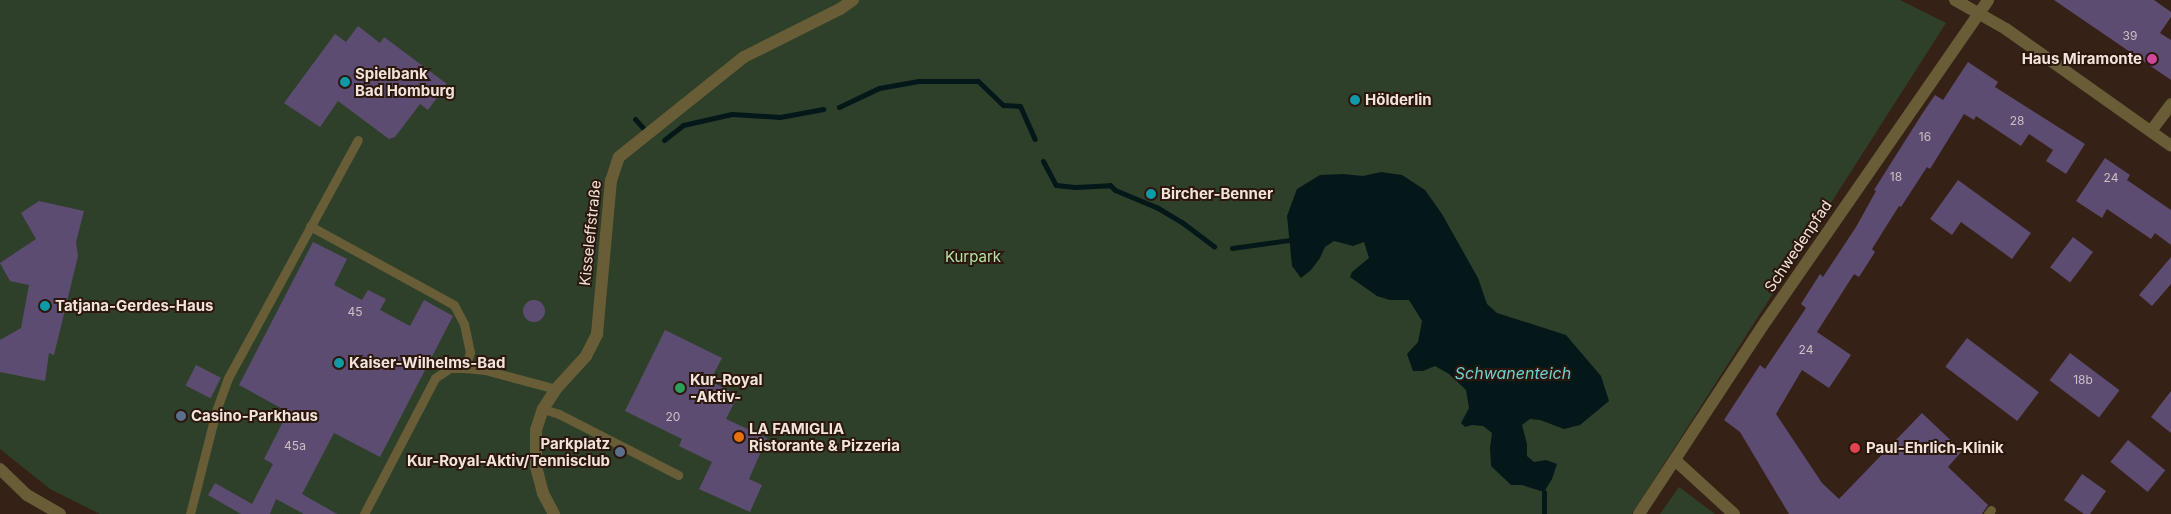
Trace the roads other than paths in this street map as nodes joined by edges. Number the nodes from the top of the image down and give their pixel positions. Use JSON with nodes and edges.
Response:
{"nodes":[{"id":1,"x":852,"y":0,"type":"edge"},
{"id":2,"x":1955,"y":0,"type":"edge"},
{"id":3,"x":1988,"y":0,"type":"edge"},
{"id":4,"x":1979,"y":12,"type":"junction"},
{"id":5,"x":2171,"y":104,"type":"edge"},
{"id":6,"x":2151,"y":131,"type":"junction"},
{"id":7,"x":358,"y":140,"type":"dead end"},
{"id":8,"x":2171,"y":146,"type":"edge"},
{"id":9,"x":310,"y":226,"type":"junction"},
{"id":10,"x":465,"y":368,"type":"junction"},
{"id":11,"x":556,"y":389,"type":"junction"},
{"id":12,"x":544,"y":409,"type":"junction"},
{"id":13,"x":1675,"y":460,"type":"junction"},
{"id":14,"x":0,"y":469,"type":"edge"},
{"id":15,"x":678,"y":475,"type":"dead end"},
{"id":16,"x":60,"y":514,"type":"edge"},
{"id":17,"x":190,"y":514,"type":"edge"},
{"id":18,"x":364,"y":514,"type":"edge"},
{"id":19,"x":554,"y":514,"type":"edge"},
{"id":20,"x":1639,"y":514,"type":"edge"},
{"id":21,"x":1734,"y":514,"type":"edge"}],
"edges":[{"from":1,"to":11,"type":"street","name":"Kisseleffstraße"},
{"from":2,"to":4,"type":"street"},
{"from":3,"to":4,"type":"street","name":"Schwedenpfad"},
{"from":4,"to":6,"type":"street"},
{"from":4,"to":13,"type":"street","name":"Schwedenpfad"},
{"from":5,"to":6,"type":"street"},
{"from":6,"to":8,"type":"street"},
{"from":7,"to":9,"type":"lane"},
{"from":9,"to":10,"type":"lane"},
{"from":9,"to":17,"type":"lane"},
{"from":10,"to":11,"type":"lane"},
{"from":10,"to":18,"type":"lane"},
{"from":11,"to":12,"type":"street","name":"Kisseleffstraße"},
{"from":12,"to":15,"type":"lane"},
{"from":12,"to":19,"type":"street","name":"Kisseleffstraße"},
{"from":13,"to":20,"type":"street","name":"Schwedenpfad"},
{"from":13,"to":21,"type":"street"},
{"from":14,"to":16,"type":"street"}]}
